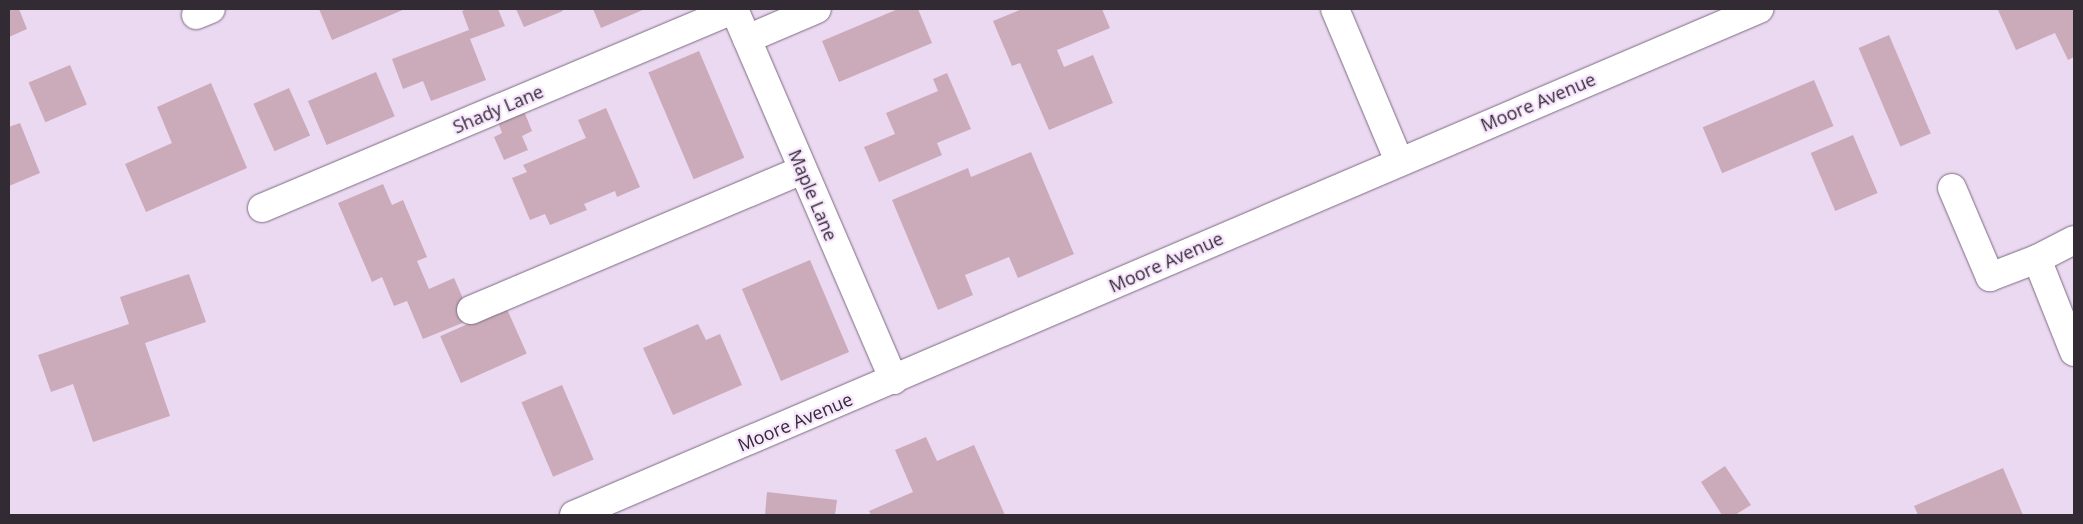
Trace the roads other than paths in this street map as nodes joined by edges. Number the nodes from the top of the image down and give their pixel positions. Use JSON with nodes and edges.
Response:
{"nodes":[{"id":1,"x":735,"y":9,"type":"edge"},
{"id":2,"x":817,"y":9,"type":"edge"},
{"id":3,"x":1335,"y":9,"type":"edge"},
{"id":4,"x":1759,"y":9,"type":"edge"},
{"id":5,"x":746,"y":39,"type":"junction"},
{"id":6,"x":1399,"y":161,"type":"junction"},
{"id":7,"x":802,"y":170,"type":"junction"},
{"id":8,"x":1952,"y":188,"type":"dead end"},
{"id":9,"x":262,"y":208,"type":"dead end"},
{"id":10,"x":2074,"y":240,"type":"edge"},
{"id":11,"x":2037,"y":259,"type":"junction"},
{"id":12,"x":471,"y":310,"type":"dead end"},
{"id":13,"x":2074,"y":352,"type":"edge"},
{"id":14,"x":894,"y":380,"type":"junction"},
{"id":15,"x":574,"y":515,"type":"edge"}],
"edges":[{"from":1,"to":5,"type":"street","name":"Maple Lane"},
{"from":1,"to":9,"type":"street","name":"Shady Lane"},
{"from":2,"to":5,"type":"street"},
{"from":3,"to":6,"type":"street"},
{"from":4,"to":6,"type":"street","name":"Moore Avenue"},
{"from":5,"to":7,"type":"street","name":"Maple Lane"},
{"from":6,"to":14,"type":"street","name":"Moore Avenue"},
{"from":7,"to":12,"type":"street"},
{"from":7,"to":14,"type":"street","name":"Maple Lane"},
{"from":8,"to":11,"type":"street"},
{"from":10,"to":11,"type":"street"},
{"from":11,"to":13,"type":"street"},
{"from":14,"to":15,"type":"street","name":"Moore Avenue"}]}
